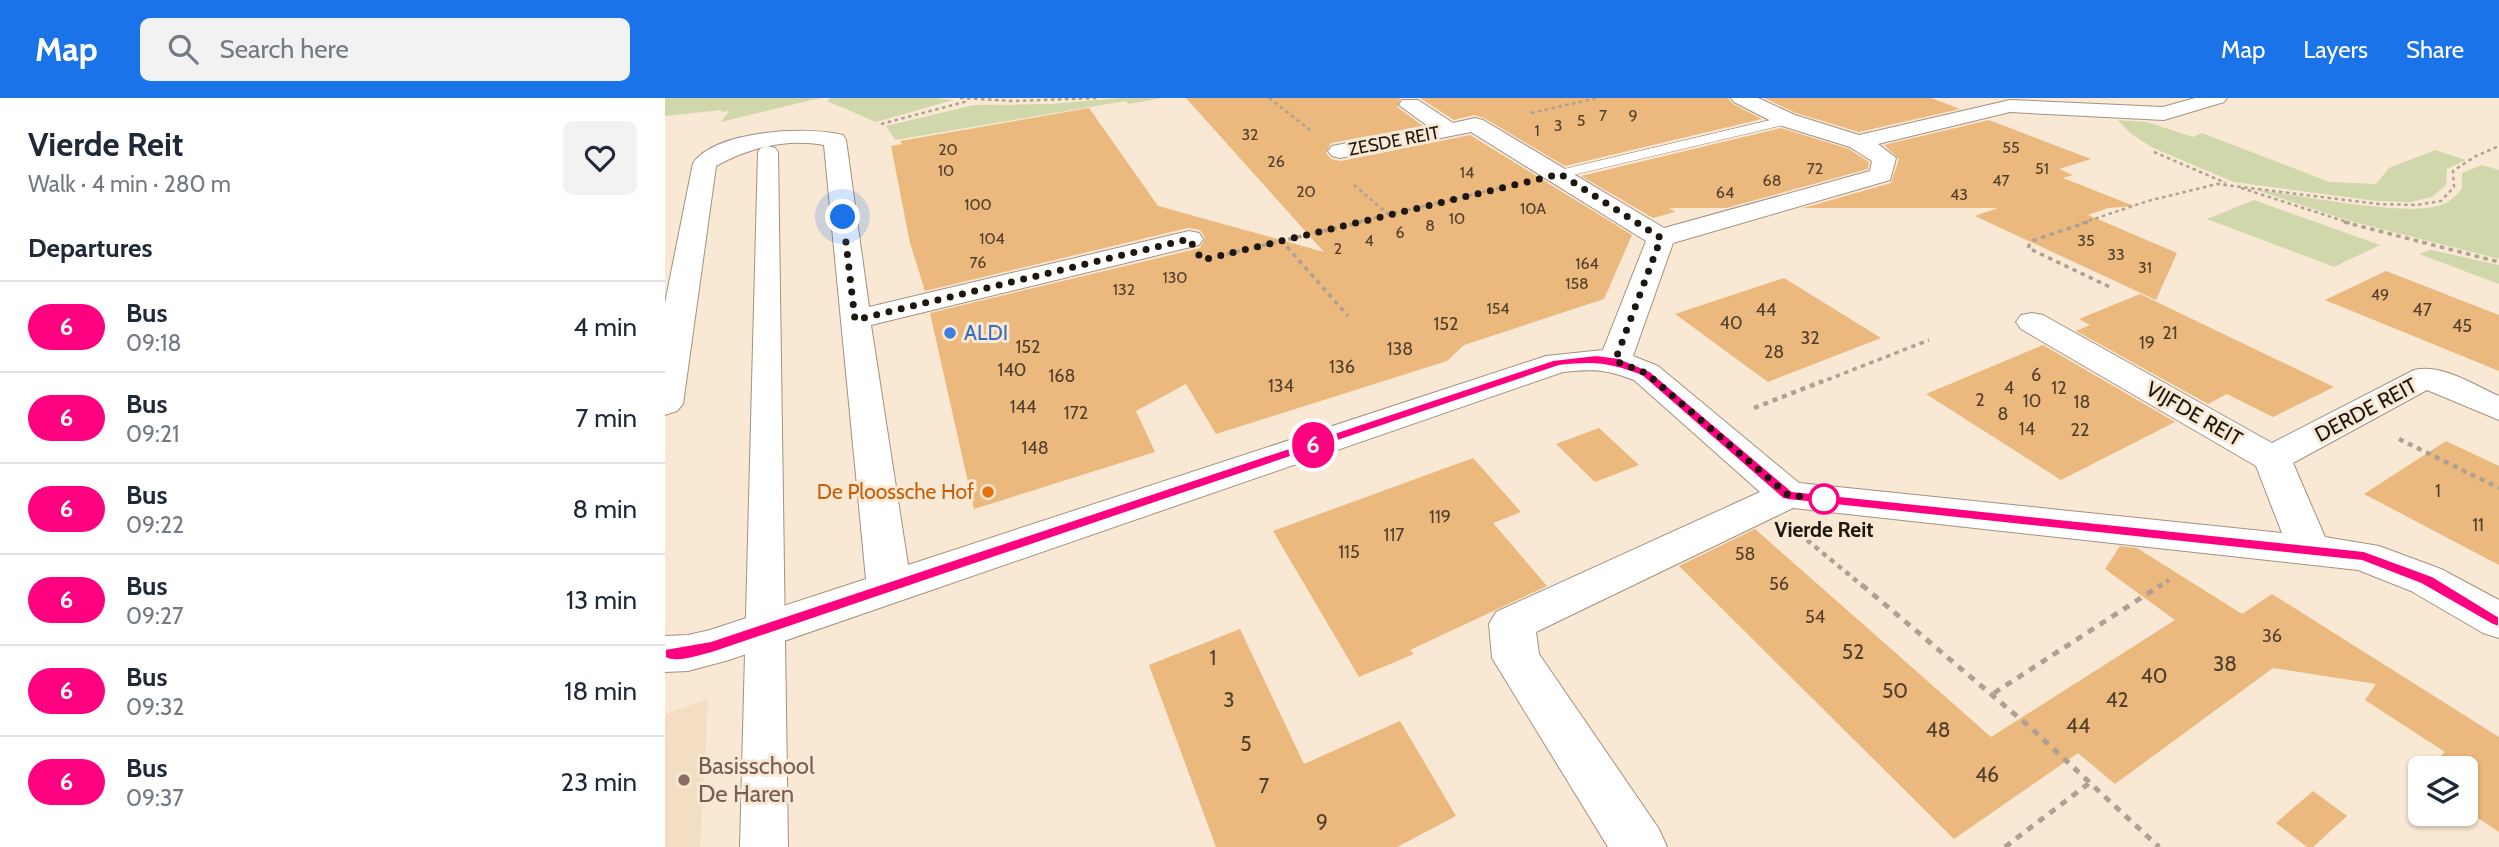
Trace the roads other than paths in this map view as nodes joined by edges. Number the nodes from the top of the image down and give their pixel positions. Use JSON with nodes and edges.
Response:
{"nodes":[{"id":1,"x":1741,"y":98,"type":"edge"},
{"id":2,"x":2217,"y":98,"type":"edge"},
{"id":3,"x":1410,"y":105,"type":"dead end"},
{"id":4,"x":1787,"y":120,"type":"junction"},
{"id":5,"x":1449,"y":130,"type":"junction"},
{"id":6,"x":1858,"y":142,"type":"junction"},
{"id":7,"x":1340,"y":151,"type":"road end"},
{"id":8,"x":768,"y":152,"type":"dead end"},
{"id":9,"x":1560,"y":174,"type":"junction"},
{"id":10,"x":1661,"y":238,"type":"junction"},
{"id":11,"x":1189,"y":239,"type":"road end"},
{"id":12,"x":855,"y":320,"type":"junction"},
{"id":13,"x":2032,"y":322,"type":"dead end"},
{"id":14,"x":670,"y":340,"type":"edge"},
{"id":15,"x":1615,"y":361,"type":"junction"},
{"id":16,"x":665,"y":404,"type":"edge"},
{"id":17,"x":2499,"y":409,"type":"edge"},
{"id":18,"x":2272,"y":459,"type":"junction"},
{"id":19,"x":1788,"y":495,"type":"junction"},
{"id":20,"x":2309,"y":548,"type":"junction"},
{"id":21,"x":888,"y":587,"type":"junction"},
{"id":22,"x":2499,"y":621,"type":"edge"},
{"id":23,"x":765,"y":628,"type":"junction"},
{"id":24,"x":665,"y":653,"type":"edge"},
{"id":25,"x":764,"y":847,"type":"edge"},
{"id":26,"x":1639,"y":847,"type":"edge"}],
"edges":[{"from":1,"to":4,"type":"street"},
{"from":2,"to":6,"type":"street"},
{"from":3,"to":5,"type":"street","name":"ZESDE REIT"},
{"from":4,"to":6,"type":"street"},
{"from":4,"to":9,"type":"lane"},
{"from":5,"to":7,"type":"street","name":"ZESDE REIT"},
{"from":5,"to":9,"type":"street","name":"ZESDE REIT"},
{"from":6,"to":10,"type":"street"},
{"from":8,"to":23,"type":"street"},
{"from":9,"to":10,"type":"street"},
{"from":10,"to":15,"type":"street"},
{"from":11,"to":12,"type":"street"},
{"from":12,"to":14,"type":"street"},
{"from":12,"to":21,"type":"street"},
{"from":13,"to":18,"type":"street","name":"VIJFDE REIT"},
{"from":14,"to":16,"type":"street"},
{"from":15,"to":19,"type":"street"},
{"from":15,"to":21,"type":"street"},
{"from":17,"to":18,"type":"street","name":"DERDE REIT"},
{"from":18,"to":20,"type":"street"},
{"from":19,"to":20,"type":"street"},
{"from":19,"to":26,"type":"street"},
{"from":20,"to":22,"type":"street"},
{"from":21,"to":23,"type":"street"},
{"from":23,"to":24,"type":"street"},
{"from":23,"to":25,"type":"street"}]}
